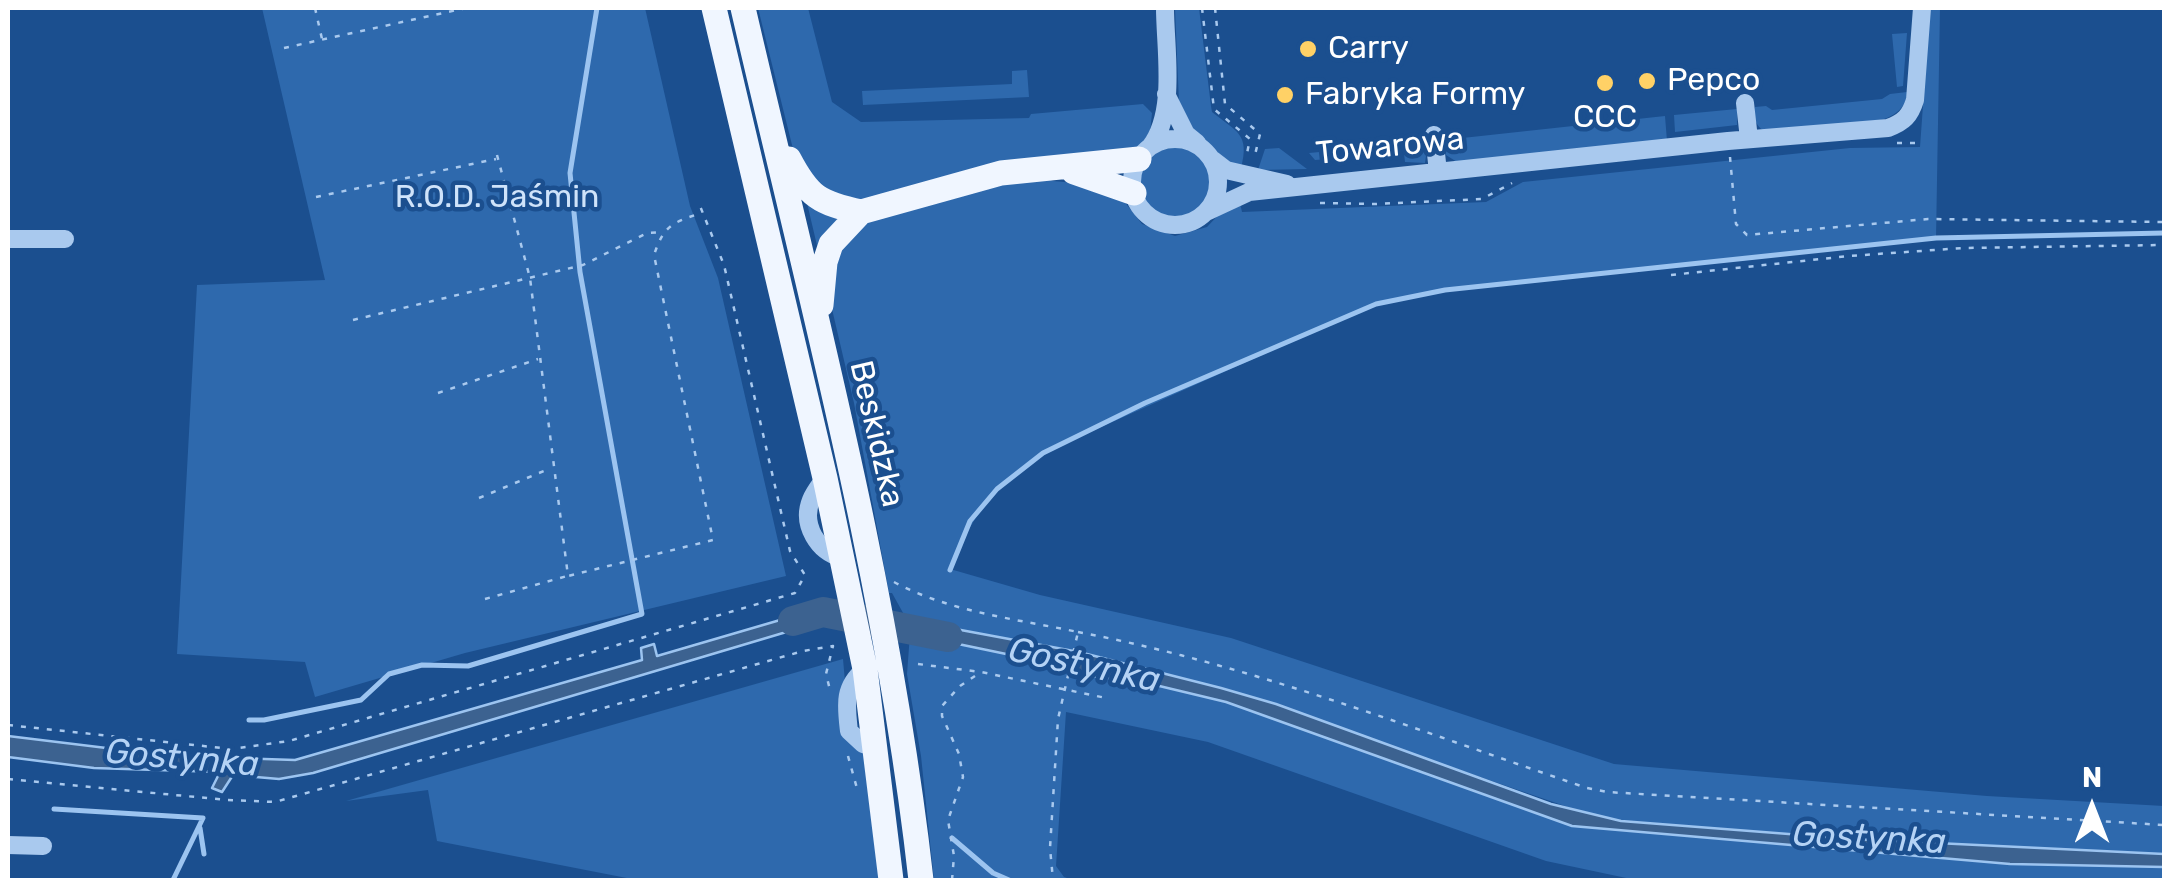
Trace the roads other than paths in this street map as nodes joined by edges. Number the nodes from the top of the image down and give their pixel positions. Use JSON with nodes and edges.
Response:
{"nodes":[{"id":1,"x":714,"y":8,"type":"edge"},
{"id":2,"x":743,"y":8,"type":"edge"},
{"id":3,"x":1165,"y":8,"type":"edge"},
{"id":4,"x":1922,"y":8,"type":"edge"},
{"id":5,"x":1166,"y":94,"type":"junction"},
{"id":6,"x":1746,"y":103,"type":"dead end"},
{"id":7,"x":769,"y":121,"type":"junction"},
{"id":8,"x":1434,"y":135,"type":"dead end"},
{"id":9,"x":1750,"y":139,"type":"junction"},
{"id":10,"x":1144,"y":153,"type":"junction"},
{"id":11,"x":1208,"y":154,"type":"junction"},
{"id":12,"x":1060,"y":168,"type":"junction"},
{"id":13,"x":1438,"y":172,"type":"junction"},
{"id":14,"x":1302,"y":187,"type":"junction"},
{"id":15,"x":1134,"y":194,"type":"junction"},
{"id":16,"x":861,"y":212,"type":"junction"},
{"id":17,"x":1206,"y":212,"type":"junction"},
{"id":18,"x":8,"y":239,"type":"edge"},
{"id":19,"x":65,"y":240,"type":"dead end"},
{"id":20,"x":821,"y":340,"type":"junction"},
{"id":21,"x":8,"y":845,"type":"edge"},
{"id":22,"x":44,"y":846,"type":"dead end"},
{"id":23,"x":891,"y":880,"type":"edge"},
{"id":24,"x":921,"y":880,"type":"edge"}],
"edges":[{"from":1,"to":23,"type":"main road","name":"Beskidzka"},
{"from":2,"to":7,"type":"main road","name":"Beskidzka"},
{"from":3,"to":5,"type":"street","name":"Towarowa"},
{"from":4,"to":9,"type":"street","name":"Towarowa"},
{"from":5,"to":10,"type":"street","name":"Towarowa"},
{"from":5,"to":11,"type":"street","name":"Towarowa"},
{"from":6,"to":9,"type":"street"},
{"from":7,"to":16,"type":"main road"},
{"from":7,"to":20,"type":"main road","name":"Beskidzka"},
{"from":8,"to":13,"type":"street"},
{"from":9,"to":13,"type":"street","name":"Towarowa"},
{"from":10,"to":11,"type":"street"},
{"from":10,"to":12,"type":"main road"},
{"from":10,"to":15,"type":"street"},
{"from":11,"to":14,"type":"street","name":"Towarowa"},
{"from":11,"to":17,"type":"street"},
{"from":12,"to":15,"type":"main road"},
{"from":12,"to":16,"type":"main road"},
{"from":13,"to":14,"type":"street","name":"Towarowa"},
{"from":14,"to":17,"type":"street","name":"Towarowa"},
{"from":15,"to":17,"type":"street"},
{"from":16,"to":20,"type":"main road"},
{"from":18,"to":19,"type":"street"},
{"from":20,"to":24,"type":"main road","name":"Beskidzka"},
{"from":21,"to":22,"type":"street"}]}
